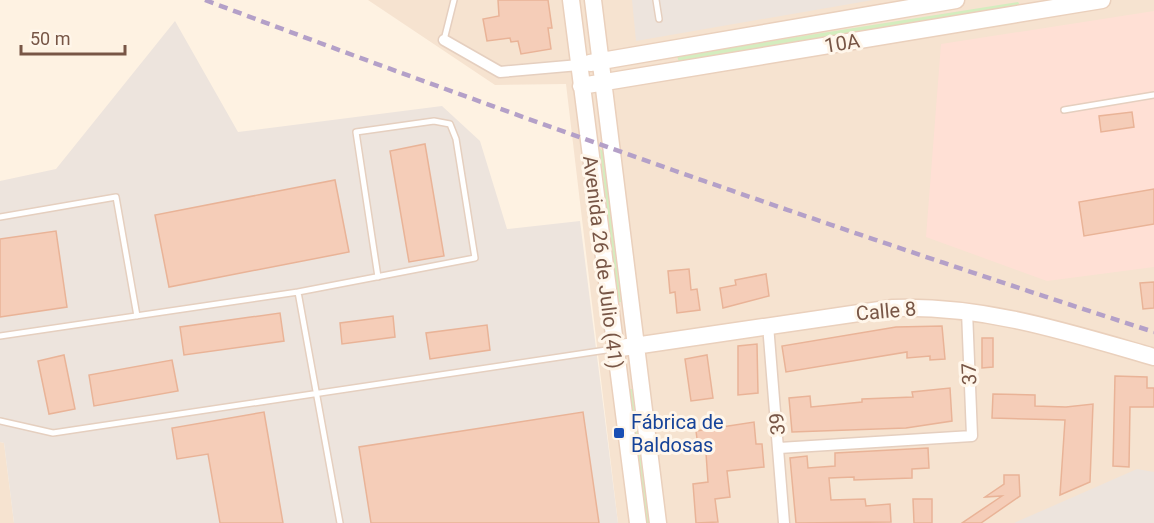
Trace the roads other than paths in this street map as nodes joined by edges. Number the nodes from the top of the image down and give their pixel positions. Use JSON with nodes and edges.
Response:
{"nodes":[{"id":1,"x":454,"y":0,"type":"edge"},
{"id":2,"x":571,"y":0,"type":"edge"},
{"id":3,"x":593,"y":0,"type":"edge"},
{"id":4,"x":656,"y":0,"type":"edge"},
{"id":5,"x":956,"y":0,"type":"edge"},
{"id":6,"x":1102,"y":0,"type":"edge"},
{"id":7,"x":1045,"y":5,"type":"edge"},
{"id":8,"x":659,"y":20,"type":"dead end"},
{"id":9,"x":444,"y":40,"type":"joint"},
{"id":10,"x":601,"y":61,"type":"junction"},
{"id":11,"x":579,"y":64,"type":"junction"},
{"id":12,"x":603,"y":81,"type":"junction"},
{"id":13,"x":581,"y":86,"type":"junction"},
{"id":14,"x":1154,"y":95,"type":"edge"},
{"id":15,"x":1064,"y":110,"type":"dead end"},
{"id":16,"x":0,"y":217,"type":"edge"},
{"id":17,"x":378,"y":277,"type":"junction"},
{"id":18,"x":298,"y":292,"type":"junction"},
{"id":19,"x":967,"y":311,"type":"junction"},
{"id":20,"x":137,"y":316,"type":"junction"},
{"id":21,"x":768,"y":326,"type":"junction"},
{"id":22,"x":0,"y":336,"type":"edge"},
{"id":23,"x":635,"y":346,"type":"junction"},
{"id":24,"x":614,"y":349,"type":"junction"},
{"id":25,"x":1154,"y":357,"type":"edge"},
{"id":26,"x":316,"y":393,"type":"junction"},
{"id":27,"x":0,"y":421,"type":"edge"},
{"id":28,"x":779,"y":448,"type":"junction"},
{"id":29,"x":340,"y":523,"type":"edge"},
{"id":30,"x":638,"y":523,"type":"edge"},
{"id":31,"x":658,"y":523,"type":"edge"},
{"id":32,"x":784,"y":523,"type":"edge"}],
"edges":[{"from":1,"to":9,"type":"lane"},
{"from":2,"to":11,"type":"street","name":"Avenida 26 de Julio (41)"},
{"from":3,"to":10,"type":"street","name":"Avenida 26 de Julio (41)"},
{"from":4,"to":8,"type":"lane"},
{"from":5,"to":10,"type":"street","name":"10A"},
{"from":6,"to":7,"type":"street","name":"10A"},
{"from":7,"to":12,"type":"street","name":"10A"},
{"from":9,"to":11,"type":"street","name":"10A"},
{"from":10,"to":11,"type":"street","name":"10A"},
{"from":10,"to":12,"type":"street","name":"Avenida 26 de Julio (41)"},
{"from":11,"to":13,"type":"street","name":"Avenida 26 de Julio (41)"},
{"from":12,"to":13,"type":"street","name":"10A"},
{"from":12,"to":23,"type":"street","name":"Avenida 26 de Julio (41)"},
{"from":13,"to":24,"type":"street","name":"Avenida 26 de Julio (41)"},
{"from":14,"to":15,"type":"lane"},
{"from":16,"to":20,"type":"lane"},
{"from":17,"to":17,"type":"lane"},
{"from":17,"to":18,"type":"lane"},
{"from":18,"to":20,"type":"lane"},
{"from":18,"to":26,"type":"lane"},
{"from":19,"to":21,"type":"street","name":"Calle 8"},
{"from":19,"to":25,"type":"street","name":"Calle 8"},
{"from":19,"to":28,"type":"street","name":"37"},
{"from":20,"to":22,"type":"lane"},
{"from":21,"to":23,"type":"street","name":"Calle 8"},
{"from":21,"to":28,"type":"street","name":"39"},
{"from":23,"to":24,"type":"street","name":"Calle 8"},
{"from":23,"to":31,"type":"street","name":"Avenida 26 de Julio (41)"},
{"from":24,"to":26,"type":"lane"},
{"from":24,"to":30,"type":"street","name":"Avenida 26 de Julio (41)"},
{"from":26,"to":27,"type":"lane"},
{"from":26,"to":29,"type":"lane"},
{"from":28,"to":32,"type":"street","name":"39"}]}
